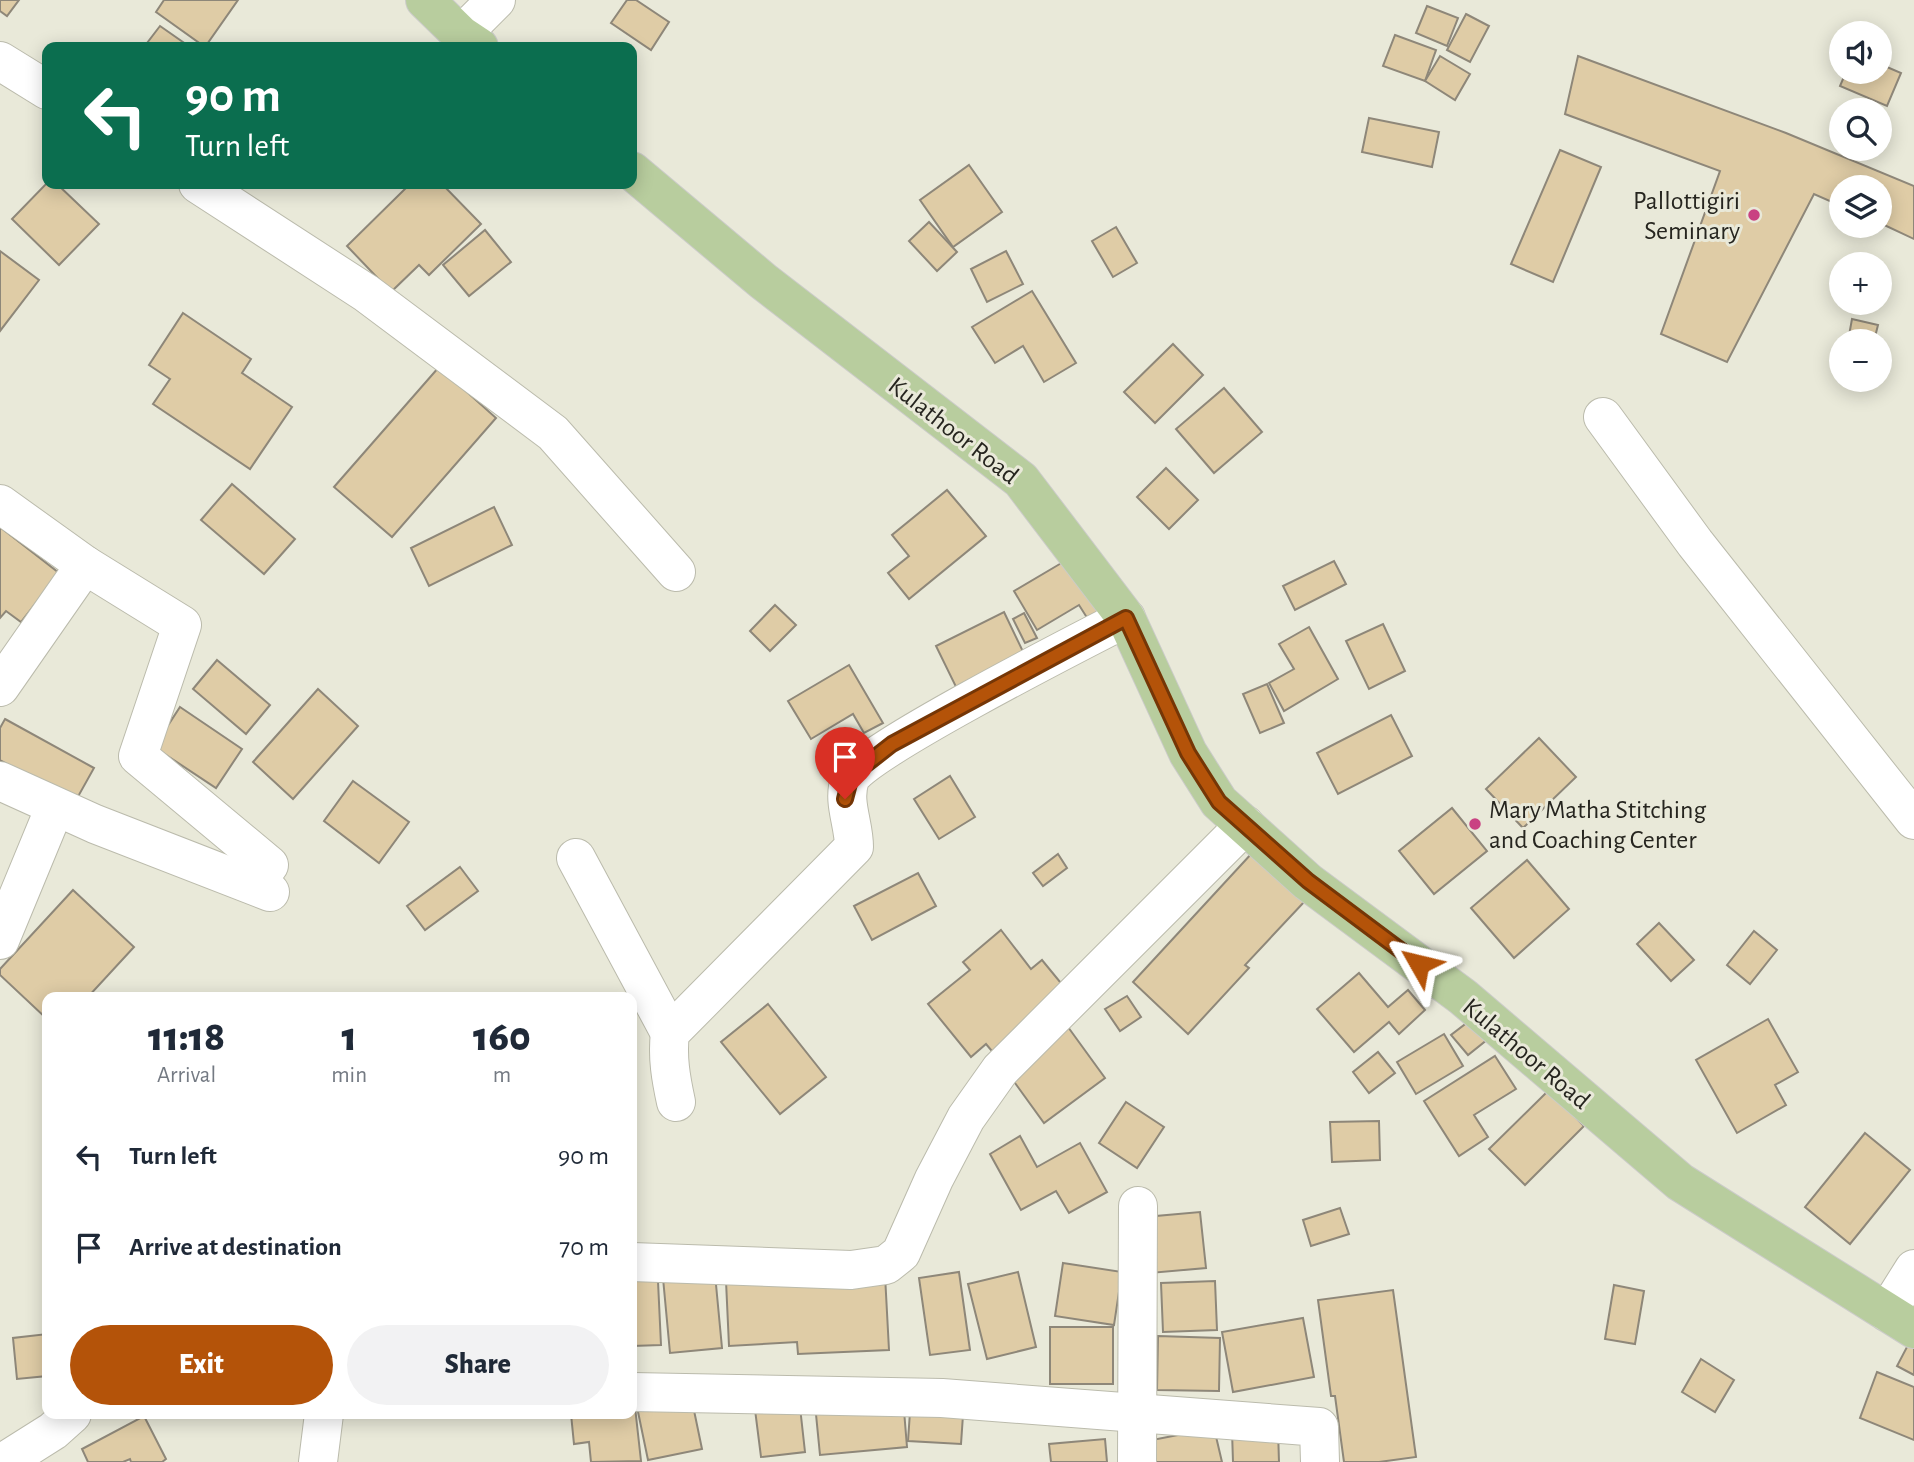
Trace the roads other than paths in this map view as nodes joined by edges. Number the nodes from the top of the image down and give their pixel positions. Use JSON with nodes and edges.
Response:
{"nodes":[{"id":1,"x":425,"y":0,"type":"edge"},
{"id":2,"x":496,"y":0,"type":"edge"},
{"id":3,"x":470,"y":41,"type":"edge"},
{"id":4,"x":0,"y":61,"type":"edge"},
{"id":5,"x":42,"y":87,"type":"edge"},
{"id":6,"x":637,"y":175,"type":"edge"},
{"id":7,"x":206,"y":189,"type":"edge"},
{"id":8,"x":1603,"y":417,"type":"dead end"},
{"id":9,"x":0,"y":504,"type":"edge"},
{"id":10,"x":85,"y":565,"type":"junction"},
{"id":11,"x":676,"y":572,"type":"dead end"},
{"id":12,"x":1126,"y":618,"type":"junction"},
{"id":13,"x":0,"y":687,"type":"edge"},
{"id":14,"x":0,"y":780,"type":"edge"},
{"id":15,"x":55,"y":807,"type":"junction"},
{"id":16,"x":1914,"y":820,"type":"edge"},
{"id":17,"x":1245,"y":825,"type":"junction"},
{"id":18,"x":576,"y":858,"type":"dead end"},
{"id":19,"x":0,"y":940,"type":"edge"},
{"id":20,"x":670,"y":1033,"type":"junction"},
{"id":21,"x":676,"y":1102,"type":"dead end"},
{"id":22,"x":1138,"y":1206,"type":"dead end"},
{"id":23,"x":637,"y":1262,"type":"edge"},
{"id":24,"x":1914,"y":1269,"type":"edge"},
{"id":25,"x":1901,"y":1320,"type":"edge"},
{"id":26,"x":637,"y":1392,"type":"edge"},
{"id":27,"x":1137,"y":1413,"type":"junction"},
{"id":28,"x":67,"y":1419,"type":"edge"},
{"id":29,"x":323,"y":1419,"type":"edge"},
{"id":30,"x":4,"y":1462,"type":"edge"},
{"id":31,"x":318,"y":1462,"type":"edge"},
{"id":32,"x":1137,"y":1462,"type":"edge"},
{"id":33,"x":1320,"y":1462,"type":"edge"}],
"edges":[{"from":1,"to":3,"type":"main road"},
{"from":2,"to":3,"type":"street"},
{"from":4,"to":5,"type":"street"},
{"from":6,"to":12,"type":"main road","name":"Kulathoor Road"},
{"from":7,"to":11,"type":"street"},
{"from":8,"to":16,"type":"street"},
{"from":9,"to":10,"type":"street"},
{"from":10,"to":13,"type":"street"},
{"from":10,"to":15,"type":"street"},
{"from":12,"to":17,"type":"main road","name":"Kulathoor Road"},
{"from":12,"to":20,"type":"street"},
{"from":14,"to":15,"type":"street"},
{"from":15,"to":19,"type":"street"},
{"from":17,"to":23,"type":"street"},
{"from":17,"to":25,"type":"main road","name":"Kulathoor Road"},
{"from":18,"to":20,"type":"street"},
{"from":20,"to":21,"type":"street"},
{"from":22,"to":27,"type":"street"},
{"from":24,"to":25,"type":"street"},
{"from":26,"to":27,"type":"street"},
{"from":27,"to":32,"type":"street"},
{"from":27,"to":33,"type":"street"},
{"from":28,"to":30,"type":"street"},
{"from":29,"to":31,"type":"street"}]}
